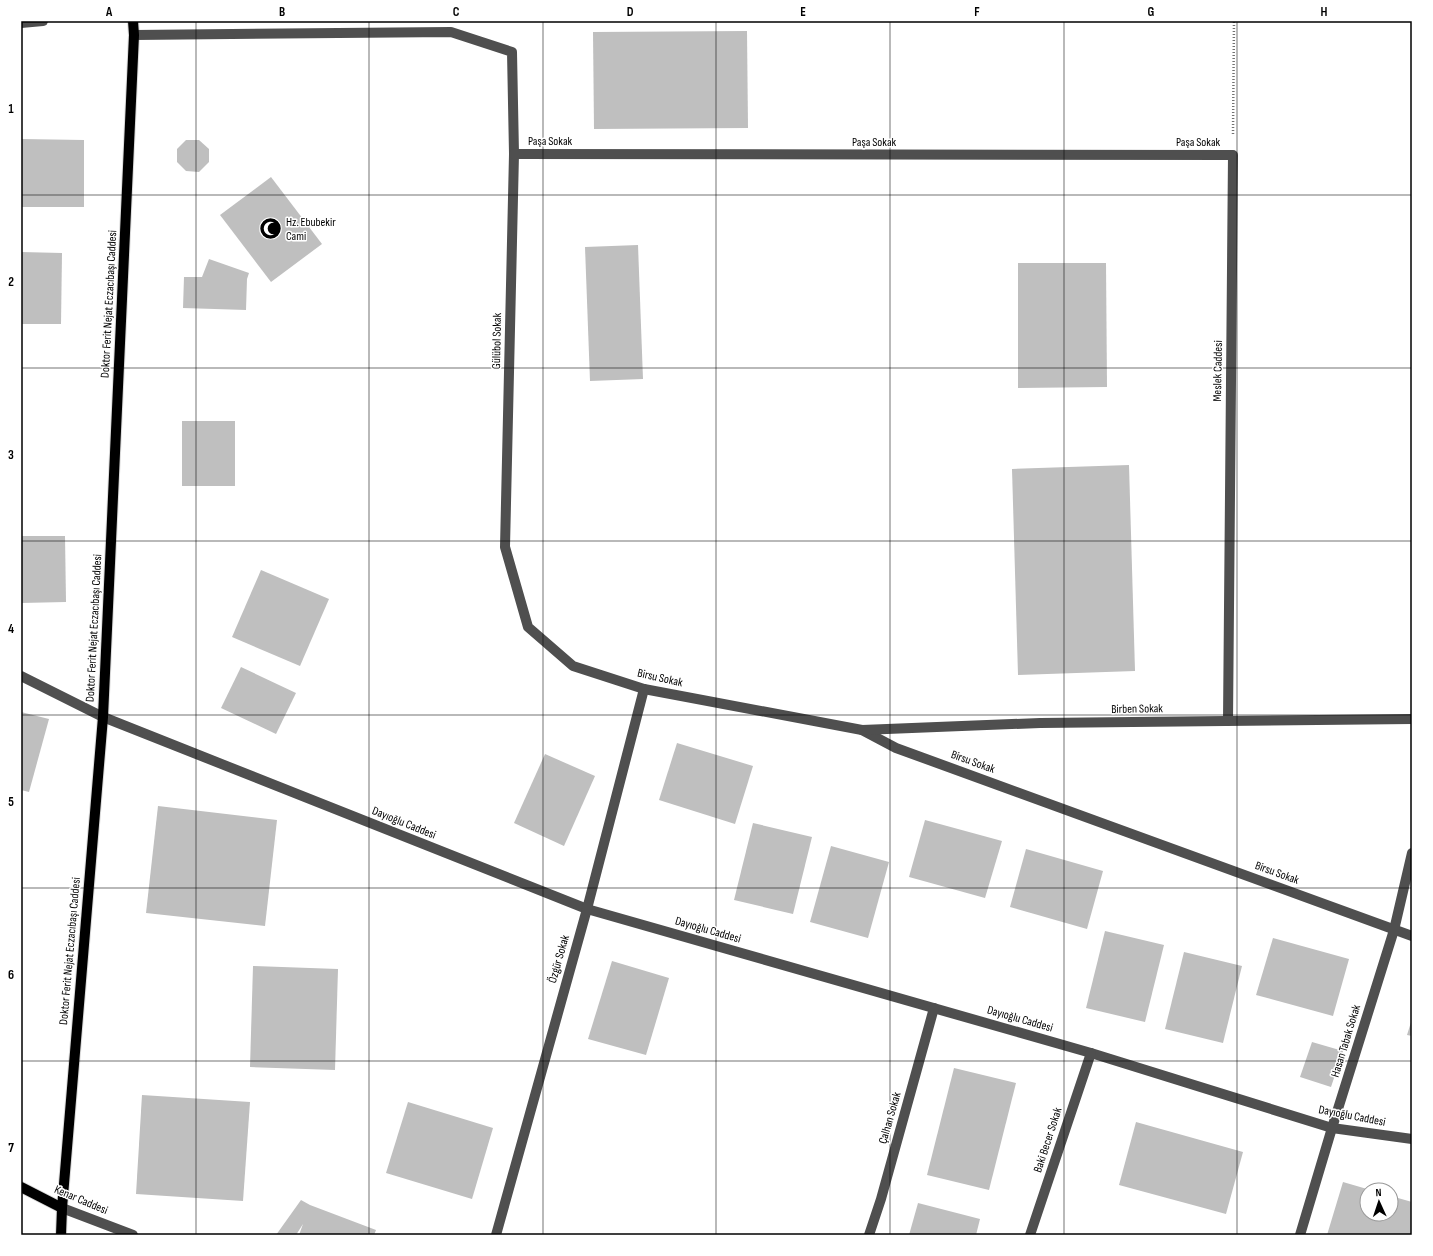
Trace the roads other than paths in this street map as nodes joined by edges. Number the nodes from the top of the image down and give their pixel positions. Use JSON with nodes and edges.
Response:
{"nodes":[{"id":1,"x":44,"y":21,"type":"edge"},
{"id":2,"x":132,"y":21,"type":"edge"},
{"id":3,"x":21,"y":23,"type":"edge"},
{"id":4,"x":134,"y":35,"type":"junction"},
{"id":5,"x":514,"y":154,"type":"junction"},
{"id":6,"x":1233,"y":155,"type":"joint"},
{"id":7,"x":528,"y":627,"type":"joint"},
{"id":8,"x":21,"y":676,"type":"edge"},
{"id":9,"x":644,"y":689,"type":"junction"},
{"id":10,"x":103,"y":717,"type":"junction"},
{"id":11,"x":1412,"y":719,"type":"edge"},
{"id":12,"x":1228,"y":721,"type":"junction"},
{"id":13,"x":862,"y":730,"type":"junction"},
{"id":14,"x":1412,"y":853,"type":"edge"},
{"id":15,"x":587,"y":909,"type":"junction"},
{"id":16,"x":1394,"y":930,"type":"junction"},
{"id":17,"x":1412,"y":936,"type":"edge"},
{"id":18,"x":934,"y":1008,"type":"junction"},
{"id":19,"x":1091,"y":1053,"type":"junction"},
{"id":20,"x":1332,"y":1128,"type":"junction"},
{"id":21,"x":1412,"y":1139,"type":"edge"},
{"id":22,"x":21,"y":1187,"type":"edge"},
{"id":23,"x":62,"y":1208,"type":"junction"},
{"id":24,"x":61,"y":1235,"type":"edge"},
{"id":25,"x":133,"y":1235,"type":"edge"},
{"id":26,"x":496,"y":1235,"type":"edge"},
{"id":27,"x":869,"y":1235,"type":"edge"},
{"id":28,"x":1030,"y":1235,"type":"edge"},
{"id":29,"x":1300,"y":1235,"type":"edge"}],
"edges":[{"from":1,"to":3,"type":"street"},
{"from":2,"to":4,"type":"main road","name":"Doktor Ferit Nejat Eczacıbaşı Caddesi"},
{"from":4,"to":5,"type":"street","name":"Gülübol Sokak"},
{"from":4,"to":10,"type":"main road","name":"Doktor Ferit Nejat Eczacıbaşı Caddesi"},
{"from":5,"to":6,"type":"street","name":"Paşa Sokak"},
{"from":5,"to":7,"type":"street","name":"Gülübol Sokak"},
{"from":6,"to":12,"type":"street","name":"Meslek Caddesi"},
{"from":7,"to":9,"type":"street","name":"Birsu Sokak"},
{"from":8,"to":10,"type":"street","name":"Dayıoğlu Caddesi"},
{"from":9,"to":13,"type":"street","name":"Birsu Sokak"},
{"from":9,"to":15,"type":"street","name":"Özgür Sokak"},
{"from":10,"to":15,"type":"street","name":"Dayıoğlu Caddesi"},
{"from":10,"to":23,"type":"main road","name":"Doktor Ferit Nejat Eczacıbaşı Caddesi"},
{"from":11,"to":12,"type":"street","name":"Birben Sokak"},
{"from":12,"to":13,"type":"street","name":"Birben Sokak"},
{"from":13,"to":16,"type":"street","name":"Birsu Sokak"},
{"from":14,"to":16,"type":"street","name":"Hasan Tabak Sokak"},
{"from":15,"to":18,"type":"street","name":"Dayıoğlu Caddesi"},
{"from":15,"to":26,"type":"street","name":"Özgür Sokak"},
{"from":16,"to":17,"type":"street","name":"Birsu Sokak"},
{"from":16,"to":20,"type":"street","name":"Hasan Tabak Sokak"},
{"from":18,"to":19,"type":"street","name":"Dayıoğlu Caddesi"},
{"from":18,"to":27,"type":"street","name":"Çalhan Sokak"},
{"from":19,"to":20,"type":"street","name":"Dayıoğlu Caddesi"},
{"from":19,"to":28,"type":"street","name":"Baki Becer Sokak"},
{"from":20,"to":21,"type":"street","name":"Dayıoğlu Caddesi"},
{"from":20,"to":29,"type":"street","name":"Hasan Tabak Sokak"},
{"from":22,"to":23,"type":"main road","name":"Kenar Caddesi"},
{"from":23,"to":24,"type":"main road","name":"Doktor Ferit Nejat Eczacıbaşı Caddesi"},
{"from":23,"to":25,"type":"street","name":"Kenar Caddesi"}]}
